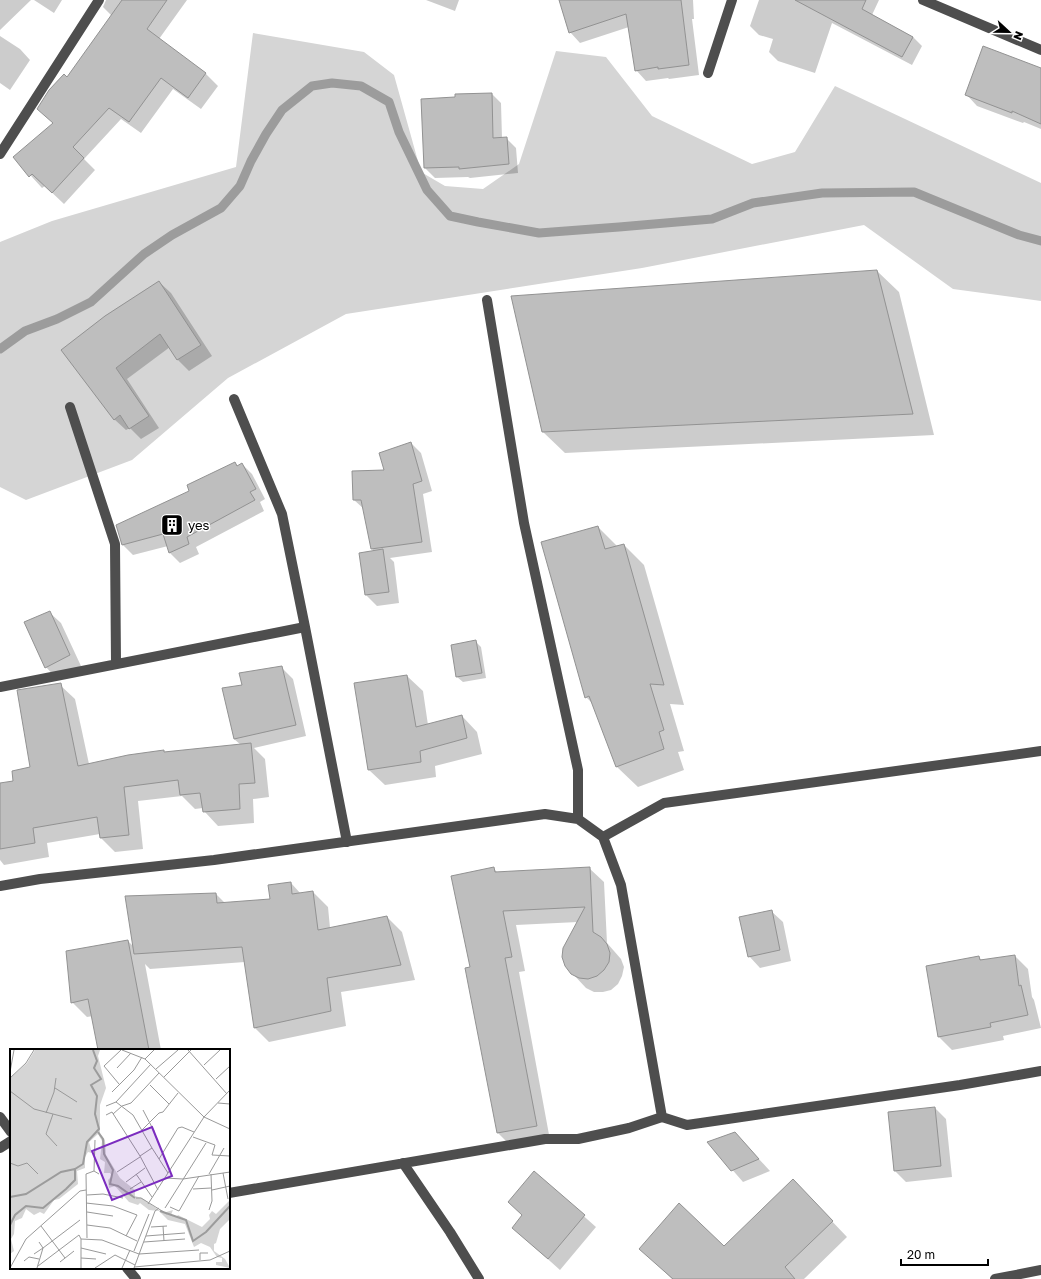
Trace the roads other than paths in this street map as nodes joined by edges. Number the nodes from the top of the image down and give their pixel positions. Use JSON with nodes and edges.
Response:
{"nodes":[{"id":1,"x":99,"y":0,"type":"edge"},
{"id":2,"x":732,"y":0,"type":"edge"},
{"id":3,"x":923,"y":0,"type":"edge"},
{"id":4,"x":1041,"y":50,"type":"edge"},
{"id":5,"x":708,"y":73,"type":"dead end"},
{"id":6,"x":0,"y":154,"type":"edge"},
{"id":7,"x":487,"y":300,"type":"dead end"},
{"id":8,"x":234,"y":398,"type":"dead end"},
{"id":9,"x":70,"y":406,"type":"dead end"},
{"id":10,"x":305,"y":627,"type":"junction"},
{"id":11,"x":116,"y":663,"type":"junction"},
{"id":12,"x":0,"y":687,"type":"edge"},
{"id":13,"x":1041,"y":751,"type":"edge"},
{"id":14,"x":578,"y":819,"type":"junction"},
{"id":15,"x":603,"y":838,"type":"junction"},
{"id":16,"x":347,"y":842,"type":"junction"},
{"id":17,"x":0,"y":886,"type":"edge"},
{"id":18,"x":1041,"y":1071,"type":"edge"},
{"id":19,"x":0,"y":1117,"type":"edge"},
{"id":20,"x":662,"y":1117,"type":"junction"},
{"id":21,"x":10,"y":1131,"type":"edge"},
{"id":22,"x":10,"y":1142,"type":"edge"},
{"id":23,"x":0,"y":1148,"type":"edge"},
{"id":24,"x":403,"y":1163,"type":"junction"},
{"id":25,"x":230,"y":1193,"type":"edge"},
{"id":26,"x":128,"y":1269,"type":"edge"},
{"id":27,"x":1041,"y":1270,"type":"edge"},
{"id":28,"x":136,"y":1279,"type":"edge"},
{"id":29,"x":479,"y":1279,"type":"edge"},
{"id":30,"x":995,"y":1279,"type":"edge"}],
"edges":[{"from":1,"to":6,"type":"street"},
{"from":2,"to":5,"type":"street"},
{"from":3,"to":4,"type":"street"},
{"from":7,"to":14,"type":"street"},
{"from":8,"to":10,"type":"street"},
{"from":9,"to":11,"type":"street"},
{"from":10,"to":11,"type":"street"},
{"from":10,"to":16,"type":"street"},
{"from":11,"to":12,"type":"street"},
{"from":13,"to":15,"type":"street"},
{"from":14,"to":15,"type":"street"},
{"from":14,"to":16,"type":"street"},
{"from":15,"to":20,"type":"street"},
{"from":16,"to":17,"type":"street"},
{"from":18,"to":20,"type":"street"},
{"from":19,"to":21,"type":"street"},
{"from":20,"to":24,"type":"street"},
{"from":22,"to":23,"type":"street"},
{"from":24,"to":25,"type":"street"},
{"from":24,"to":29,"type":"street"},
{"from":26,"to":28,"type":"street"},
{"from":27,"to":30,"type":"street"}]}
